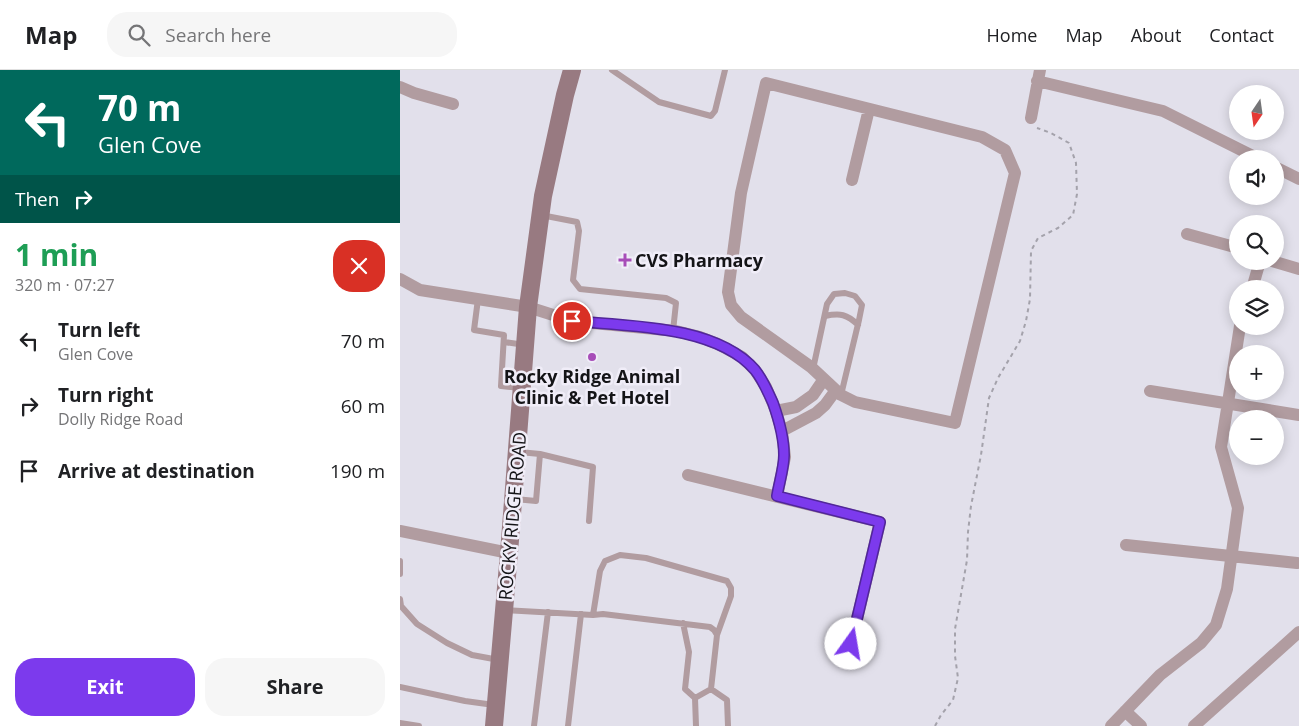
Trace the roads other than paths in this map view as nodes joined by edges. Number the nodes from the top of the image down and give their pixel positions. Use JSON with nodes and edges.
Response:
{"nodes":[{"id":1,"x":572,"y":70,"type":"edge"},
{"id":2,"x":612,"y":70,"type":"edge"},
{"id":3,"x":725,"y":70,"type":"edge"},
{"id":4,"x":1038,"y":76,"type":"edge"},
{"id":5,"x":400,"y":87,"type":"edge"},
{"id":6,"x":453,"y":104,"type":"dead end"},
{"id":7,"x":869,"y":109,"type":"junction"},
{"id":8,"x":1031,"y":118,"type":"road end"},
{"id":9,"x":1241,"y":150,"type":"edge"},
{"id":10,"x":1284,"y":172,"type":"edge"},
{"id":11,"x":1299,"y":179,"type":"edge"},
{"id":12,"x":852,"y":180,"type":"dead end"},
{"id":13,"x":540,"y":214,"type":"junction"},
{"id":14,"x":1187,"y":234,"type":"dead end"},
{"id":15,"x":1229,"y":246,"type":"edge"},
{"id":16,"x":1284,"y":265,"type":"edge"},
{"id":17,"x":1299,"y":269,"type":"edge"},
{"id":18,"x":400,"y":279,"type":"edge"},
{"id":19,"x":478,"y":299,"type":"junction"},
{"id":20,"x":528,"y":307,"type":"junction"},
{"id":21,"x":825,"y":316,"type":"junction"},
{"id":22,"x":858,"y":324,"type":"junction"},
{"id":23,"x":673,"y":331,"type":"junction"},
{"id":24,"x":1238,"y":335,"type":"edge"},
{"id":25,"x":504,"y":342,"type":"junction"},
{"id":26,"x":525,"y":345,"type":"junction"},
{"id":27,"x":813,"y":370,"type":"junction"},
{"id":28,"x":824,"y":379,"type":"junction"},
{"id":29,"x":522,"y":388,"type":"junction"},
{"id":30,"x":1150,"y":392,"type":"dead end"},
{"id":31,"x":838,"y":393,"type":"junction"},
{"id":32,"x":1227,"y":403,"type":"junction"},
{"id":33,"x":776,"y":412,"type":"junction"},
{"id":34,"x":1299,"y":416,"type":"edge"},
{"id":35,"x":782,"y":431,"type":"junction"},
{"id":36,"x":517,"y":452,"type":"junction"},
{"id":37,"x":540,"y":454,"type":"junction"},
{"id":38,"x":688,"y":475,"type":"dead end"},
{"id":39,"x":777,"y":496,"type":"junction"},
{"id":40,"x":514,"y":499,"type":"junction"},
{"id":41,"x":589,"y":521,"type":"dead end"},
{"id":42,"x":400,"y":531,"type":"edge"},
{"id":43,"x":1126,"y":544,"type":"dead end"},
{"id":44,"x":509,"y":553,"type":"junction"},
{"id":45,"x":1232,"y":556,"type":"junction"},
{"id":46,"x":400,"y":561,"type":"edge"},
{"id":47,"x":1297,"y":563,"type":"dead end"},
{"id":48,"x":400,"y":574,"type":"edge"},
{"id":49,"x":400,"y":599,"type":"edge"},
{"id":50,"x":504,"y":610,"type":"junction"},
{"id":51,"x":548,"y":612,"type":"junction"},
{"id":52,"x":582,"y":614,"type":"junction"},
{"id":53,"x":592,"y":615,"type":"junction"},
{"id":54,"x":684,"y":623,"type":"junction"},
{"id":55,"x":1299,"y":632,"type":"edge"},
{"id":56,"x":717,"y":635,"type":"junction"},
{"id":57,"x":500,"y":660,"type":"junction"},
{"id":58,"x":847,"y":661,"type":"dead end"},
{"id":59,"x":400,"y":687,"type":"edge"},
{"id":60,"x":711,"y":689,"type":"junction"},
{"id":61,"x":695,"y":698,"type":"junction"},
{"id":62,"x":496,"y":705,"type":"junction"},
{"id":63,"x":1124,"y":711,"type":"junction"},
{"id":64,"x":400,"y":723,"type":"edge"},
{"id":65,"x":419,"y":726,"type":"edge"},
{"id":66,"x":494,"y":726,"type":"edge"},
{"id":67,"x":534,"y":726,"type":"edge"},
{"id":68,"x":568,"y":726,"type":"edge"},
{"id":69,"x":696,"y":726,"type":"edge"},
{"id":70,"x":728,"y":726,"type":"edge"},
{"id":71,"x":1111,"y":726,"type":"edge"},
{"id":72,"x":1140,"y":726,"type":"edge"},
{"id":73,"x":1194,"y":726,"type":"edge"}],
"edges":[{"from":1,"to":13,"type":"main road","name":"ROCKY RIDGE ROAD"},
{"from":2,"to":3,"type":"lane"},
{"from":4,"to":8,"type":"street"},
{"from":4,"to":9,"type":"street"},
{"from":5,"to":6,"type":"street"},
{"from":7,"to":12,"type":"street"},
{"from":7,"to":27,"type":"street"},
{"from":7,"to":31,"type":"street"},
{"from":10,"to":11,"type":"street"},
{"from":13,"to":20,"type":"main road","name":"ROCKY RIDGE ROAD"},
{"from":13,"to":23,"type":"lane"},
{"from":14,"to":15,"type":"street"},
{"from":16,"to":17,"type":"street"},
{"from":18,"to":19,"type":"street"},
{"from":19,"to":20,"type":"street"},
{"from":19,"to":25,"type":"lane"},
{"from":20,"to":23,"type":"street"},
{"from":20,"to":26,"type":"main road","name":"ROCKY RIDGE ROAD"},
{"from":21,"to":22,"type":"lane"},
{"from":21,"to":22,"type":"lane"},
{"from":21,"to":27,"type":"lane"},
{"from":22,"to":31,"type":"lane"},
{"from":23,"to":33,"type":"street"},
{"from":24,"to":32,"type":"street"},
{"from":25,"to":26,"type":"lane"},
{"from":25,"to":29,"type":"lane"},
{"from":26,"to":29,"type":"main road","name":"ROCKY RIDGE ROAD"},
{"from":27,"to":28,"type":"street"},
{"from":28,"to":31,"type":"street"},
{"from":28,"to":33,"type":"street"},
{"from":29,"to":36,"type":"main road","name":"ROCKY RIDGE ROAD"},
{"from":30,"to":32,"type":"street"},
{"from":31,"to":35,"type":"street"},
{"from":32,"to":34,"type":"street"},
{"from":32,"to":45,"type":"street"},
{"from":33,"to":35,"type":"street"},
{"from":35,"to":39,"type":"street"},
{"from":36,"to":37,"type":"lane"},
{"from":36,"to":40,"type":"main road","name":"ROCKY RIDGE ROAD"},
{"from":37,"to":40,"type":"lane"},
{"from":37,"to":41,"type":"lane"},
{"from":38,"to":39,"type":"street"},
{"from":39,"to":58,"type":"street"},
{"from":40,"to":44,"type":"main road","name":"ROCKY RIDGE ROAD"},
{"from":42,"to":44,"type":"street"},
{"from":43,"to":45,"type":"street"},
{"from":44,"to":50,"type":"main road","name":"ROCKY RIDGE ROAD"},
{"from":45,"to":47,"type":"street"},
{"from":45,"to":63,"type":"street"},
{"from":46,"to":48,"type":"lane"},
{"from":49,"to":57,"type":"lane"},
{"from":50,"to":51,"type":"lane"},
{"from":50,"to":57,"type":"main road","name":"ROCKY RIDGE ROAD"},
{"from":51,"to":52,"type":"lane"},
{"from":51,"to":67,"type":"lane"},
{"from":52,"to":53,"type":"lane"},
{"from":52,"to":68,"type":"lane"},
{"from":53,"to":54,"type":"lane"},
{"from":53,"to":56,"type":"lane"},
{"from":54,"to":56,"type":"lane"},
{"from":54,"to":61,"type":"lane"},
{"from":55,"to":73,"type":"street"},
{"from":56,"to":60,"type":"lane"},
{"from":57,"to":62,"type":"main road","name":"ROCKY RIDGE ROAD"},
{"from":59,"to":62,"type":"lane"},
{"from":60,"to":61,"type":"lane"},
{"from":60,"to":70,"type":"lane"},
{"from":61,"to":69,"type":"lane"},
{"from":62,"to":66,"type":"main road","name":"ROCKY RIDGE ROAD"},
{"from":63,"to":71,"type":"street"},
{"from":63,"to":72,"type":"street"},
{"from":64,"to":65,"type":"lane"}]}
